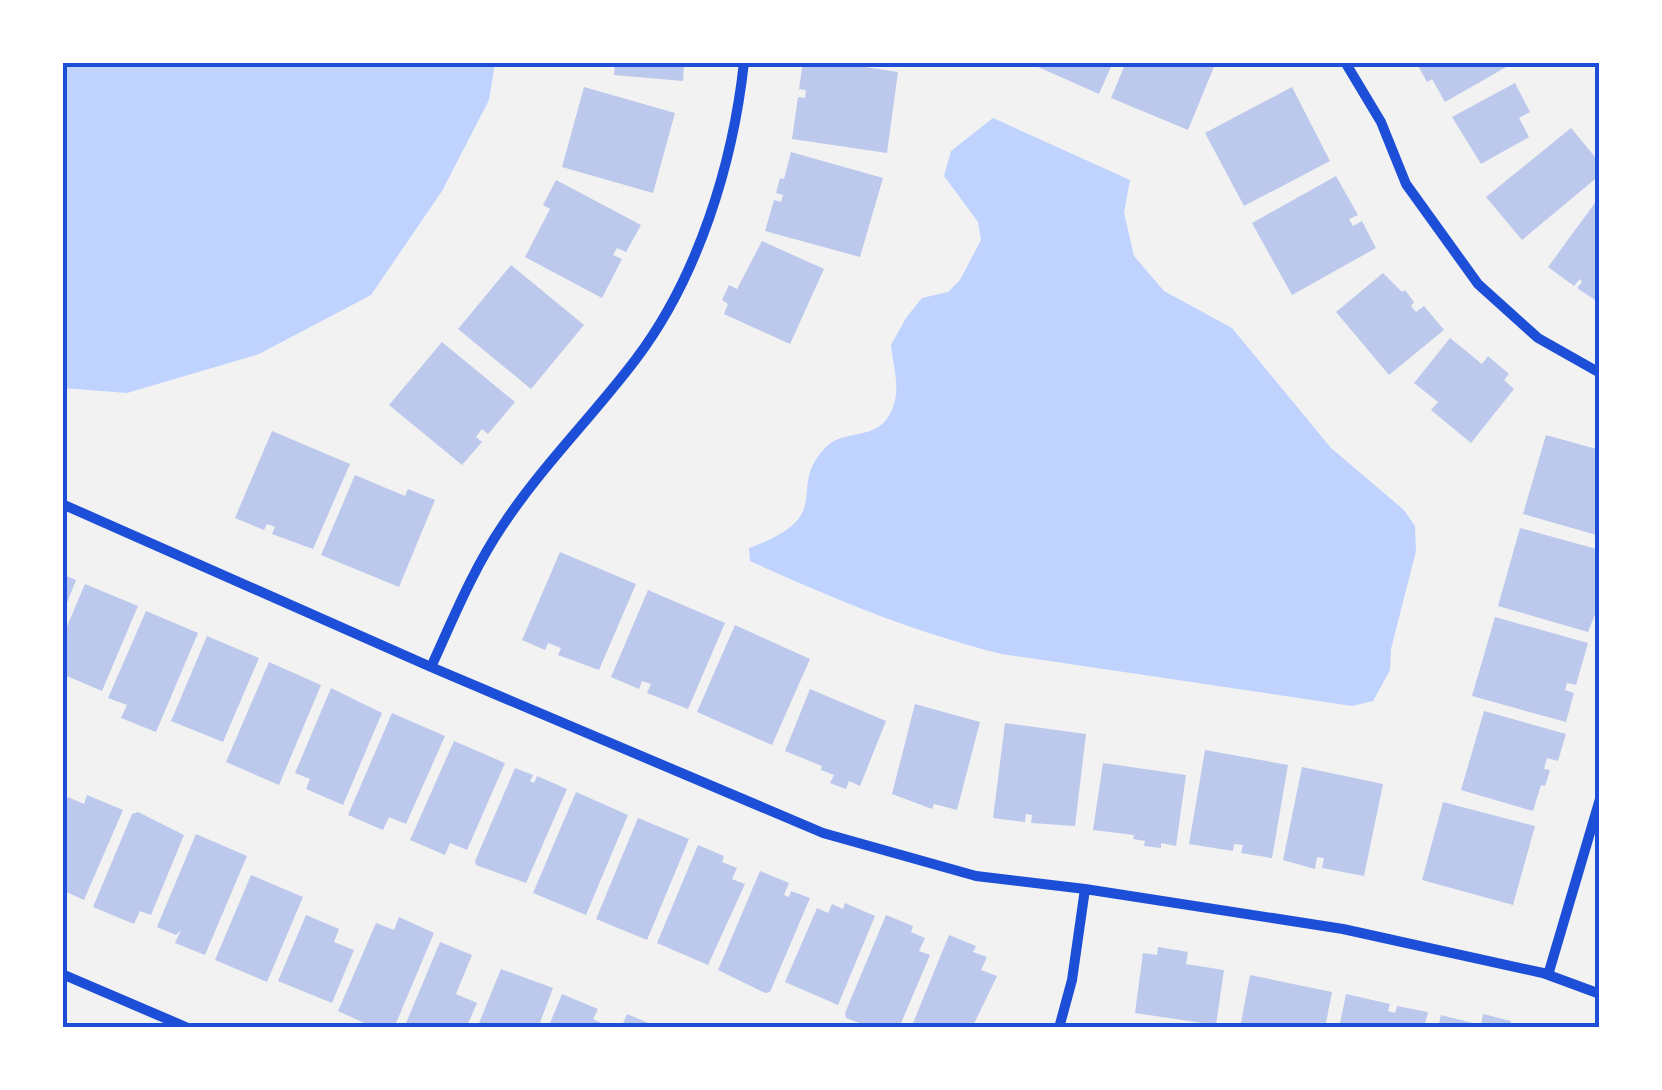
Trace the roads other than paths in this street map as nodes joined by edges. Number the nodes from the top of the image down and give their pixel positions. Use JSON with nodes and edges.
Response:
{"nodes":[{"id":1,"x":744,"y":62,"type":"edge"},
{"id":2,"x":1345,"y":62,"type":"edge"},
{"id":3,"x":1600,"y":373,"type":"edge"},
{"id":4,"x":62,"y":504,"type":"edge"},
{"id":5,"x":431,"y":667,"type":"junction"},
{"id":6,"x":1600,"y":799,"type":"edge"},
{"id":7,"x":1085,"y":889,"type":"junction"},
{"id":8,"x":62,"y":974,"type":"edge"},
{"id":9,"x":1548,"y":975,"type":"junction"},
{"id":10,"x":1600,"y":994,"type":"edge"},
{"id":11,"x":188,"y":1028,"type":"edge"},
{"id":12,"x":1058,"y":1028,"type":"edge"}],
"edges":[{"from":1,"to":5,"type":"street"},
{"from":2,"to":3,"type":"street"},
{"from":4,"to":5,"type":"street"},
{"from":5,"to":7,"type":"street"},
{"from":6,"to":9,"type":"street"},
{"from":7,"to":9,"type":"street"},
{"from":7,"to":12,"type":"street"},
{"from":8,"to":11,"type":"street"},
{"from":9,"to":10,"type":"street"}]}
